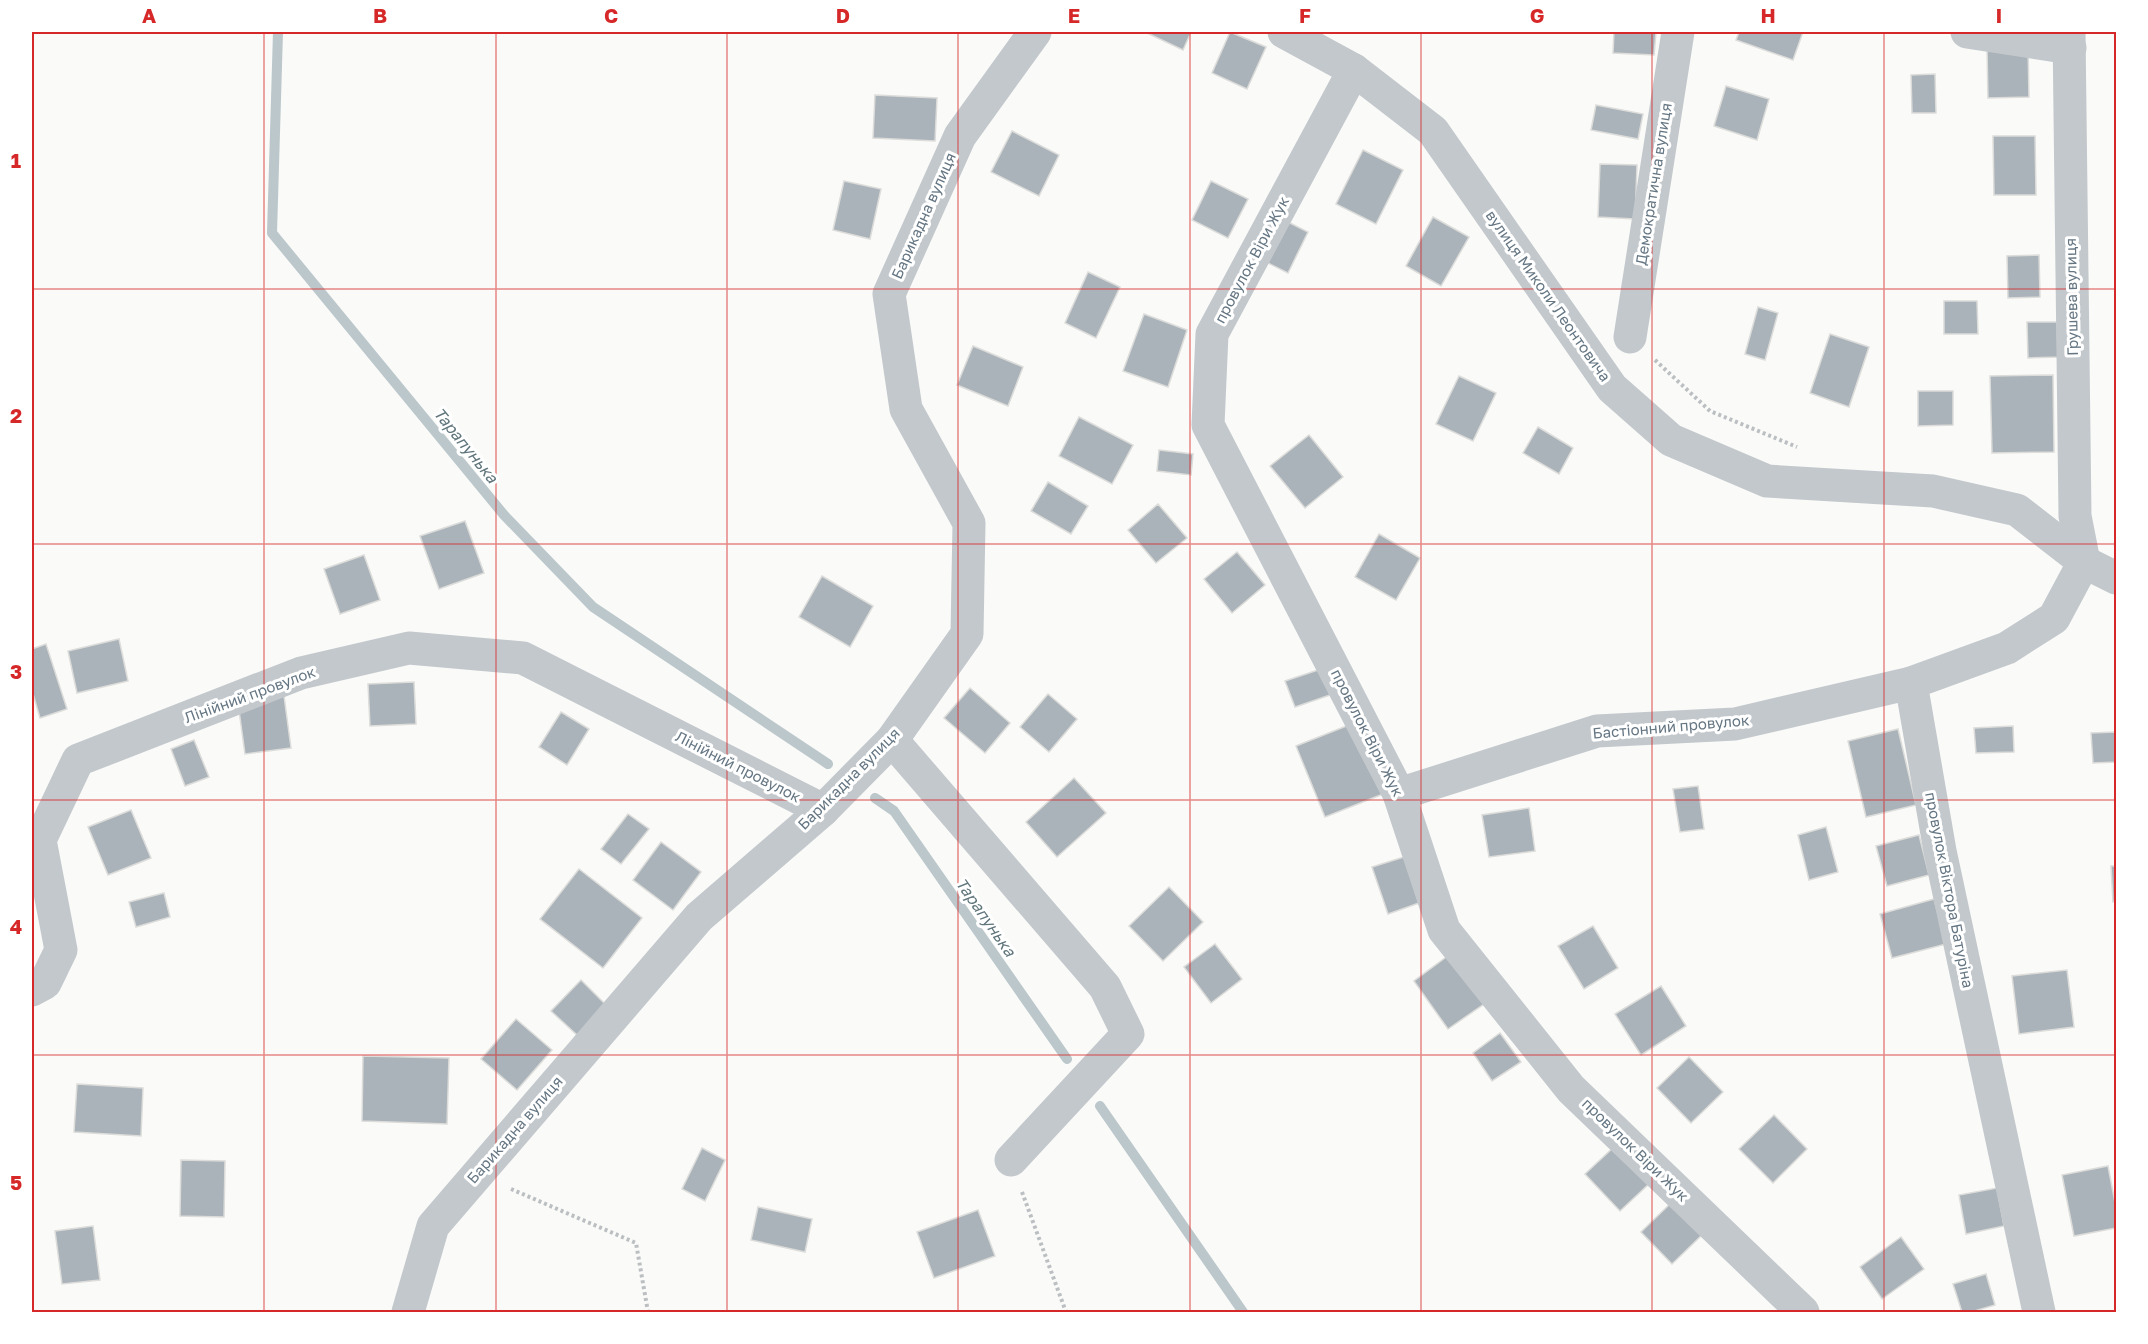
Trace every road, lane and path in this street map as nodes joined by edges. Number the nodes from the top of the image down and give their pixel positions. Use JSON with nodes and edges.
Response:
{"nodes":[{"id":1,"x":1035,"y":32,"type":"edge"},
{"id":2,"x":1284,"y":32,"type":"edge"},
{"id":3,"x":1678,"y":32,"type":"edge"},
{"id":4,"x":1967,"y":32,"type":"edge"},
{"id":5,"x":2070,"y":40,"type":"edge"},
{"id":6,"x":1354,"y":69,"type":"junction"},
{"id":7,"x":1630,"y":337,"type":"joint"},
{"id":8,"x":1803,"y":449,"type":"dead end"},
{"id":9,"x":2084,"y":562,"type":"junction"},
{"id":10,"x":2116,"y":578,"type":"edge"},
{"id":11,"x":1911,"y":683,"type":"junction"},
{"id":12,"x":892,"y":740,"type":"junction"},
{"id":13,"x":1399,"y":794,"type":"junction"},
{"id":14,"x":823,"y":810,"type":"junction"},
{"id":15,"x":32,"y":990,"type":"edge"},
{"id":16,"x":1011,"y":1160,"type":"joint"},
{"id":17,"x":478,"y":1174,"type":"junction"},
{"id":18,"x":408,"y":1312,"type":"edge"},
{"id":19,"x":648,"y":1312,"type":"edge"},
{"id":20,"x":1066,"y":1312,"type":"edge"},
{"id":21,"x":1803,"y":1312,"type":"edge"},
{"id":22,"x":2039,"y":1312,"type":"edge"}],
"edges":[{"from":1,"to":12,"type":"street","name":"Барикадна вулиця"},
{"from":2,"to":6,"type":"street","name":"вулиця Миколи Леонтовича"},
{"from":3,"to":7,"type":"street","name":"Демократична вулиця"},
{"from":4,"to":5,"type":"street"},
{"from":5,"to":9,"type":"street","name":"Грушева вулиця"},
{"from":6,"to":9,"type":"street","name":"вулиця Миколи Леонтовича"},
{"from":6,"to":13,"type":"street","name":"провулок Віри Жук"},
{"from":7,"to":8,"type":"path"},
{"from":9,"to":10,"type":"street","name":"вулиця Миколи Леонтовича"},
{"from":9,"to":11,"type":"street"},
{"from":11,"to":13,"type":"street","name":"Бастіонний провулок"},
{"from":11,"to":22,"type":"street","name":"провулок Віктора Батуріна"},
{"from":12,"to":14,"type":"street","name":"Барикадна вулиця"},
{"from":12,"to":16,"type":"street"},
{"from":13,"to":21,"type":"street","name":"провулок Віри Жук"},
{"from":14,"to":15,"type":"street","name":"Лінійний провулок"},
{"from":14,"to":17,"type":"street","name":"Барикадна вулиця"},
{"from":16,"to":20,"type":"path"},
{"from":17,"to":18,"type":"street","name":"Барикадна вулиця"},
{"from":17,"to":19,"type":"path"}]}
